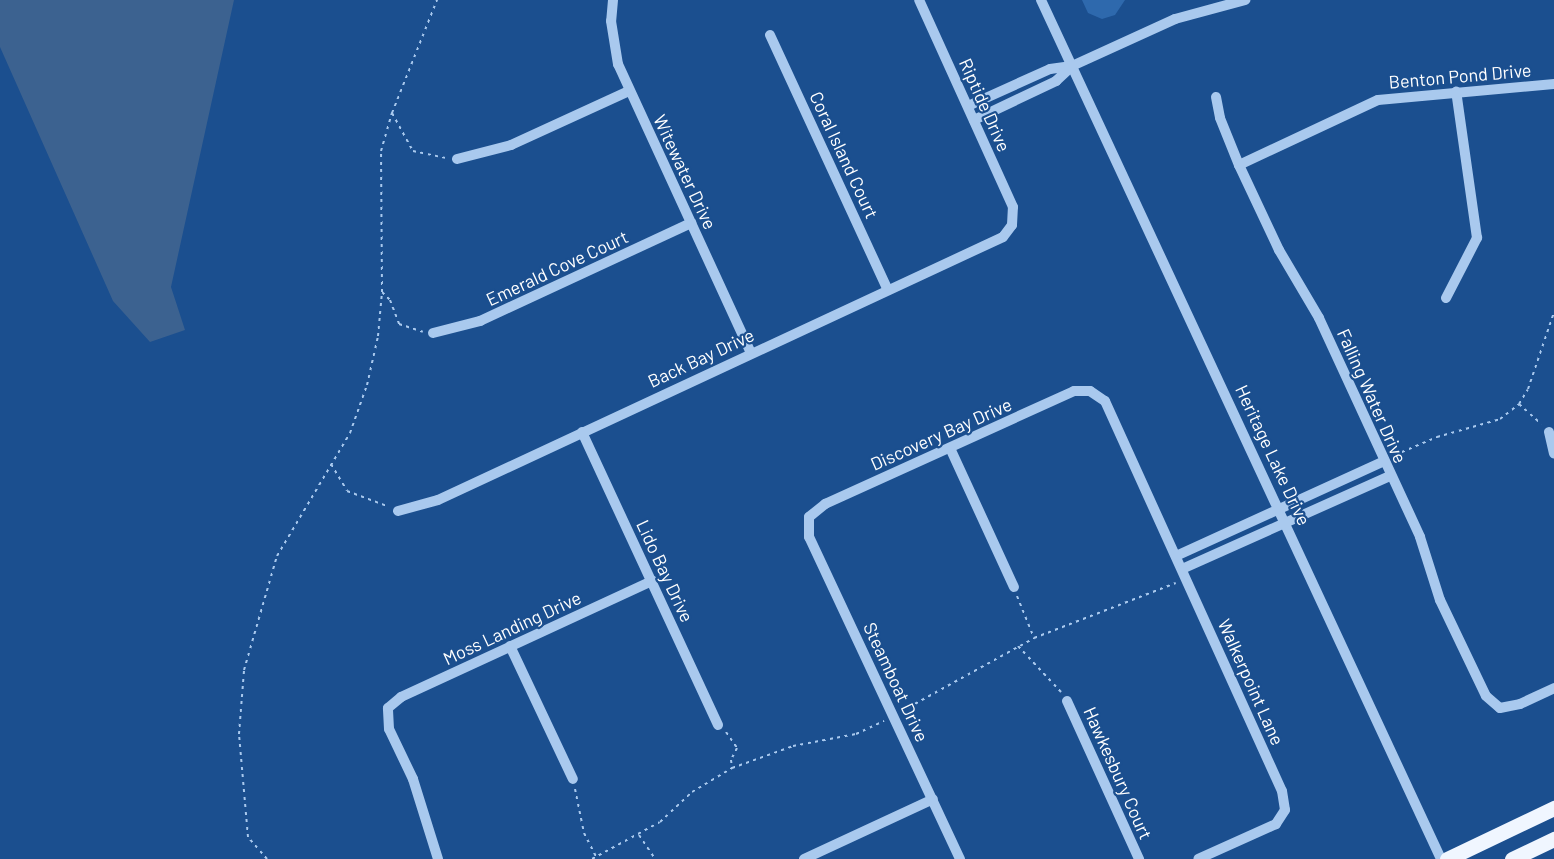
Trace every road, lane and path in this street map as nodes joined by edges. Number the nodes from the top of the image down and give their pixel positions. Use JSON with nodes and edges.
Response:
{"nodes":[{"id":1,"x":438,"y":0,"type":"edge"},
{"id":2,"x":613,"y":0,"type":"edge"},
{"id":3,"x":920,"y":0,"type":"edge"},
{"id":4,"x":1041,"y":0,"type":"edge"},
{"id":5,"x":1245,"y":0,"type":"edge"},
{"id":6,"x":770,"y":35,"type":"dead end"},
{"id":7,"x":1072,"y":66,"type":"junction"},
{"id":8,"x":1554,"y":84,"type":"edge"},
{"id":9,"x":629,"y":91,"type":"junction"},
{"id":10,"x":1456,"y":92,"type":"junction"},
{"id":11,"x":1216,"y":96,"type":"dead end"},
{"id":12,"x":968,"y":106,"type":"junction"},
{"id":13,"x":392,"y":113,"type":"junction"},
{"id":14,"x":974,"y":120,"type":"junction"},
{"id":15,"x":457,"y":159,"type":"joint"},
{"id":16,"x":1239,"y":165,"type":"junction"},
{"id":17,"x":691,"y":223,"type":"junction"},
{"id":18,"x":1012,"y":225,"type":"joint"},
{"id":19,"x":888,"y":290,"type":"junction"},
{"id":20,"x":382,"y":292,"type":"junction"},
{"id":21,"x":1446,"y":298,"type":"dead end"},
{"id":22,"x":1554,"y":312,"type":"edge"},
{"id":23,"x":433,"y":333,"type":"joint"},
{"id":24,"x":751,"y":353,"type":"junction"},
{"id":25,"x":1090,"y":391,"type":"joint"},
{"id":26,"x":1518,"y":404,"type":"junction"},
{"id":27,"x":582,"y":432,"type":"junction"},
{"id":28,"x":1549,"y":432,"type":"joint"},
{"id":29,"x":950,"y":448,"type":"junction"},
{"id":30,"x":1554,"y":453,"type":"edge"},
{"id":31,"x":1384,"y":461,"type":"junction"},
{"id":32,"x":331,"y":464,"type":"junction"},
{"id":33,"x":1390,"y":476,"type":"junction"},
{"id":34,"x":1280,"y":509,"type":"junction"},
{"id":35,"x":398,"y":511,"type":"joint"},
{"id":36,"x":809,"y":517,"type":"joint"},
{"id":37,"x":1287,"y":524,"type":"junction"},
{"id":38,"x":1176,"y":556,"type":"junction"},
{"id":39,"x":1182,"y":568,"type":"junction"},
{"id":40,"x":652,"y":580,"type":"junction"},
{"id":41,"x":1014,"y":587,"type":"joint"},
{"id":42,"x":1035,"y":638,"type":"dead end"},
{"id":43,"x":510,"y":646,"type":"junction"},
{"id":44,"x":1018,"y":646,"type":"dead end"},
{"id":45,"x":1554,"y":688,"type":"edge"},
{"id":46,"x":1067,"y":701,"type":"joint"},
{"id":47,"x":718,"y":725,"type":"joint"},
{"id":48,"x":732,"y":768,"type":"dead end"},
{"id":49,"x":573,"y":779,"type":"joint"},
{"id":50,"x":933,"y":799,"type":"junction"},
{"id":51,"x":1554,"y":808,"type":"edge"},
{"id":52,"x":639,"y":835,"type":"dead end"},
{"id":53,"x":1554,"y":838,"type":"edge"},
{"id":54,"x":596,"y":857,"type":"dead end"},
{"id":55,"x":267,"y":859,"type":"edge"},
{"id":56,"x":438,"y":859,"type":"edge"},
{"id":57,"x":655,"y":859,"type":"edge"},
{"id":58,"x":804,"y":859,"type":"edge"},
{"id":59,"x":960,"y":859,"type":"edge"},
{"id":60,"x":1139,"y":859,"type":"edge"},
{"id":61,"x":1198,"y":859,"type":"edge"},
{"id":62,"x":1441,"y":859,"type":"edge"},
{"id":63,"x":1447,"y":859,"type":"edge"},
{"id":64,"x":1512,"y":859,"type":"edge"}],
"edges":[{"from":1,"to":13,"type":"path"},
{"from":2,"to":9,"type":"street","name":"Witewater Drive"},
{"from":3,"to":12,"type":"street","name":"Riptide Drive"},
{"from":4,"to":7,"type":"street","name":"Heritage Lake Drive"},
{"from":5,"to":7,"type":"street"},
{"from":6,"to":19,"type":"street","name":"Coral Island Court"},
{"from":7,"to":12,"type":"street"},
{"from":7,"to":14,"type":"street"},
{"from":7,"to":34,"type":"street","name":"Heritage Lake Drive"},
{"from":8,"to":10,"type":"street","name":"Benton Pond Drive"},
{"from":9,"to":15,"type":"street"},
{"from":9,"to":17,"type":"street","name":"Witewater Drive"},
{"from":10,"to":16,"type":"street","name":"Benton Pond Drive"},
{"from":10,"to":21,"type":"street"},
{"from":11,"to":16,"type":"street","name":"Falling Water Drive"},
{"from":12,"to":14,"type":"street","name":"Riptide Drive"},
{"from":13,"to":15,"type":"path"},
{"from":13,"to":20,"type":"path"},
{"from":14,"to":18,"type":"street","name":"Riptide Drive"},
{"from":16,"to":31,"type":"street","name":"Falling Water Drive"},
{"from":17,"to":23,"type":"street","name":"Emerald Cove Court"},
{"from":17,"to":24,"type":"street","name":"Witewater Drive"},
{"from":18,"to":19,"type":"street","name":"Back Bay Drive"},
{"from":19,"to":24,"type":"street","name":"Back Bay Drive"},
{"from":20,"to":23,"type":"path"},
{"from":20,"to":32,"type":"path"},
{"from":22,"to":26,"type":"path"},
{"from":24,"to":27,"type":"street","name":"Back Bay Drive"},
{"from":25,"to":29,"type":"street","name":"Discovery Bay Drive"},
{"from":25,"to":38,"type":"street","name":"Walkerpoint Lane"},
{"from":26,"to":28,"type":"path"},
{"from":26,"to":31,"type":"path"},
{"from":27,"to":35,"type":"street","name":"Back Bay Drive"},
{"from":27,"to":40,"type":"street","name":"Lido Bay Drive"},
{"from":28,"to":30,"type":"street"},
{"from":29,"to":36,"type":"street","name":"Discovery Bay Drive"},
{"from":29,"to":41,"type":"street"},
{"from":31,"to":33,"type":"street","name":"Falling Water Drive"},
{"from":31,"to":34,"type":"street"},
{"from":32,"to":35,"type":"path"},
{"from":32,"to":55,"type":"path"},
{"from":33,"to":37,"type":"street"},
{"from":33,"to":45,"type":"street","name":"Falling Water Drive"},
{"from":34,"to":37,"type":"street","name":"Heritage Lake Drive"},
{"from":34,"to":38,"type":"street"},
{"from":36,"to":50,"type":"street","name":"Steamboat Drive"},
{"from":37,"to":39,"type":"street"},
{"from":37,"to":62,"type":"street","name":"Heritage Lake Drive"},
{"from":38,"to":39,"type":"street","name":"Walkerpoint Lane"},
{"from":39,"to":61,"type":"street","name":"Walkerpoint Lane"},
{"from":40,"to":43,"type":"street","name":"Moss Landing Drive"},
{"from":40,"to":47,"type":"street","name":"Lido Bay Drive"},
{"from":41,"to":42,"type":"path"},
{"from":43,"to":49,"type":"street"},
{"from":43,"to":56,"type":"street","name":"Moss Landing Drive"},
{"from":44,"to":46,"type":"path"},
{"from":46,"to":60,"type":"street","name":"Hawkesbury Court"},
{"from":47,"to":48,"type":"path"},
{"from":49,"to":54,"type":"path"},
{"from":50,"to":58,"type":"street"},
{"from":50,"to":59,"type":"street","name":"Steamboat Drive"},
{"from":51,"to":63,"type":"main road"},
{"from":52,"to":57,"type":"path"},
{"from":53,"to":64,"type":"main road"}]}
